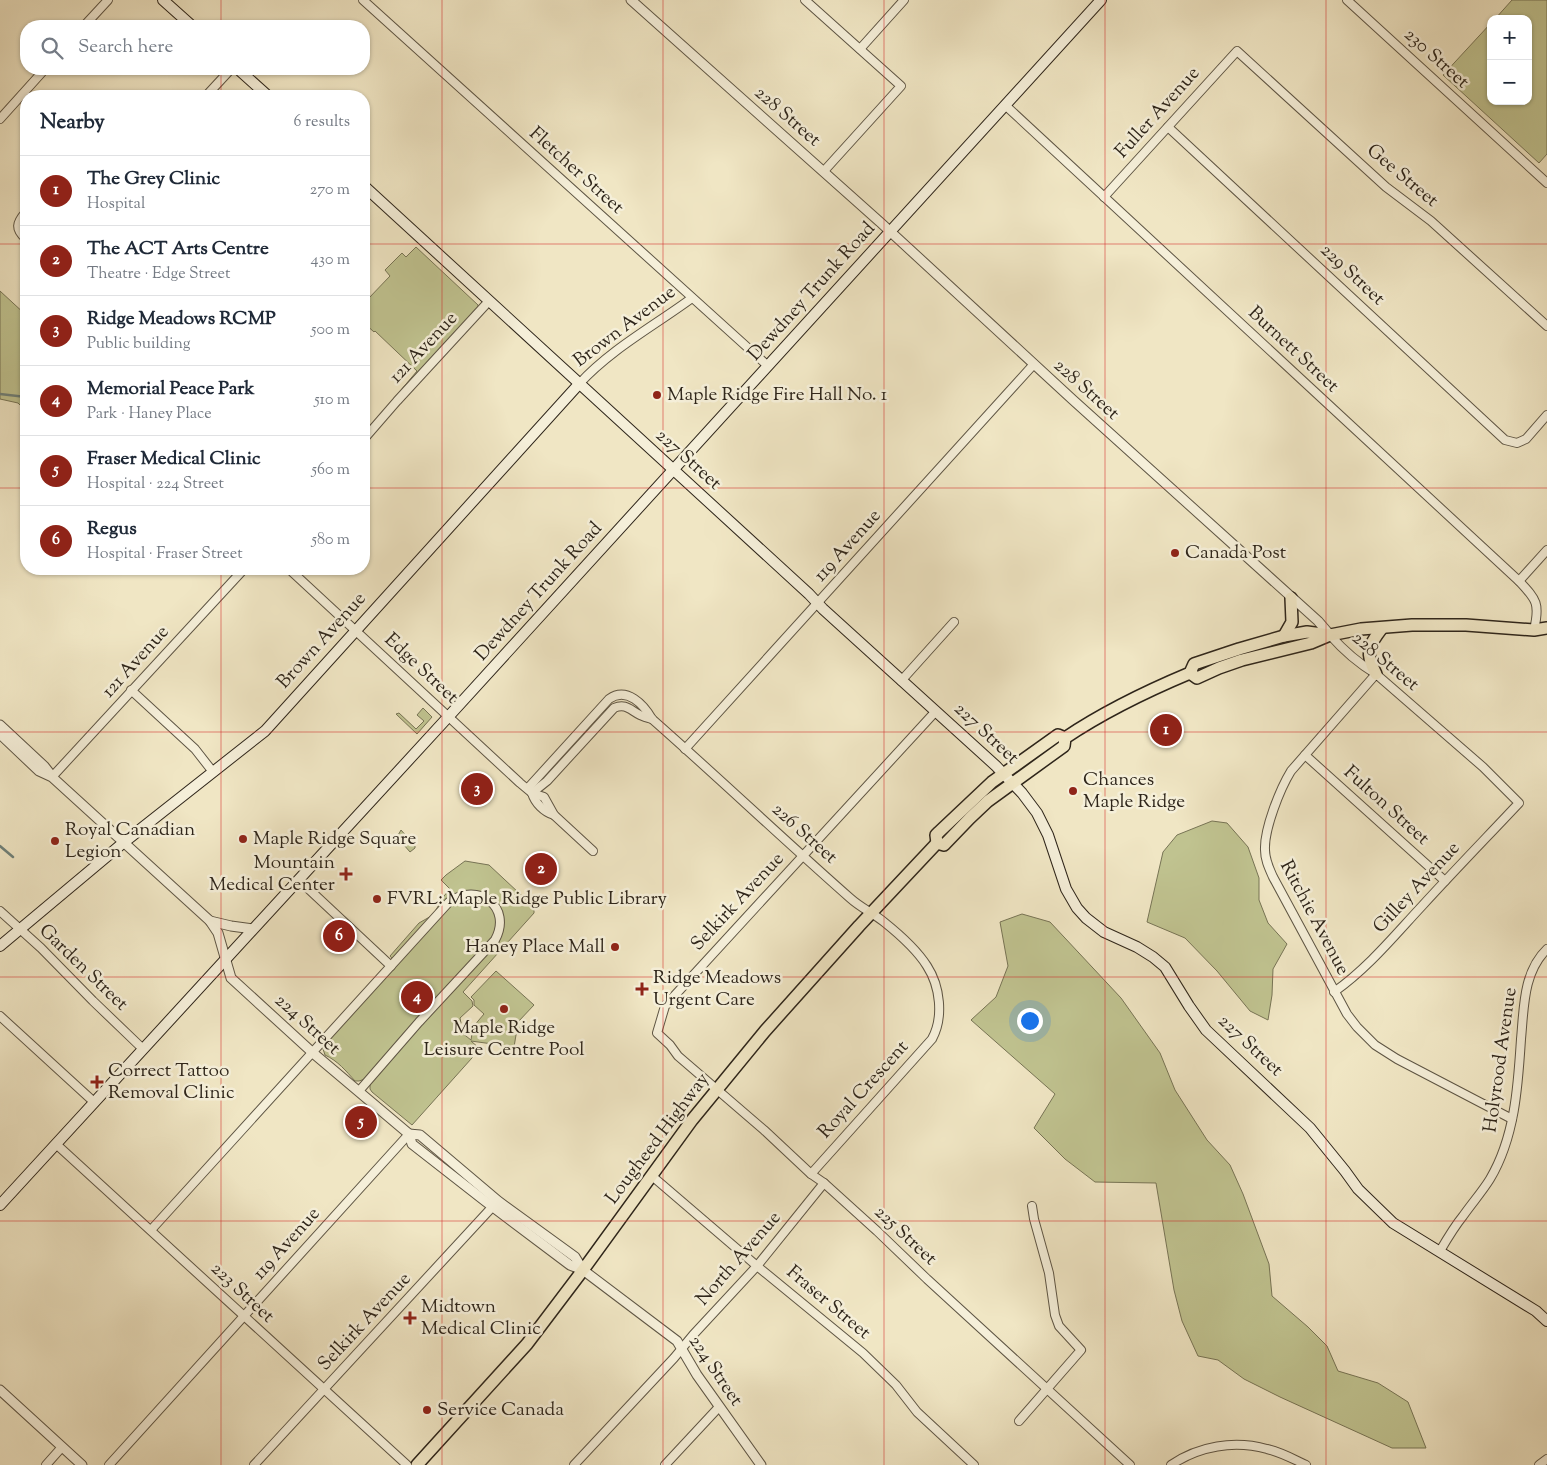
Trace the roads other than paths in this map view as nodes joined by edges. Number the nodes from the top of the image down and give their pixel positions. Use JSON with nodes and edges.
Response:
{"nodes":[{"id":1,"x":108,"y":0,"type":"edge"},
{"id":2,"x":163,"y":0,"type":"edge"},
{"id":3,"x":363,"y":0,"type":"edge"},
{"id":4,"x":631,"y":0,"type":"edge"},
{"id":5,"x":805,"y":0,"type":"edge"},
{"id":6,"x":904,"y":0,"type":"edge"},
{"id":7,"x":1102,"y":0,"type":"edge"},
{"id":8,"x":1347,"y":0,"type":"edge"},
{"id":9,"x":90,"y":20,"type":"edge"},
{"id":10,"x":185,"y":20,"type":"edge"},
{"id":11,"x":860,"y":49,"type":"junction"},
{"id":12,"x":1237,"y":51,"type":"joint"},
{"id":13,"x":40,"y":75,"type":"edge"},
{"id":14,"x":225,"y":75,"type":"edge"},
{"id":15,"x":245,"y":75,"type":"edge"},
{"id":16,"x":26,"y":90,"type":"edge"},
{"id":17,"x":212,"y":90,"type":"edge"},
{"id":18,"x":261,"y":90,"type":"edge"},
{"id":19,"x":20,"y":97,"type":"edge"},
{"id":20,"x":1005,"y":105,"type":"junction"},
{"id":21,"x":0,"y":119,"type":"edge"},
{"id":22,"x":1168,"y":127,"type":"junction"},
{"id":23,"x":824,"y":171,"type":"junction"},
{"id":24,"x":1547,"y":183,"type":"edge"},
{"id":25,"x":370,"y":192,"type":"edge"},
{"id":26,"x":1104,"y":197,"type":"junction"},
{"id":27,"x":20,"y":219,"type":"edge"},
{"id":28,"x":891,"y":232,"type":"junction"},
{"id":29,"x":20,"y":234,"type":"edge"},
{"id":30,"x":692,"y":298,"type":"junction"},
{"id":31,"x":489,"y":301,"type":"junction"},
{"id":32,"x":1547,"y":326,"type":"edge"},
{"id":33,"x":1034,"y":364,"type":"junction"},
{"id":34,"x":768,"y":366,"type":"junction"},
{"id":35,"x":579,"y":384,"type":"junction"},
{"id":36,"x":1547,"y":415,"type":"edge"},
{"id":37,"x":370,"y":432,"type":"edge"},
{"id":38,"x":673,"y":470,"type":"junction"},
{"id":39,"x":1547,"y":550,"type":"edge"},
{"id":40,"x":238,"y":575,"type":"edge"},
{"id":41,"x":295,"y":575,"type":"edge"},
{"id":42,"x":1519,"y":581,"type":"junction"},
{"id":43,"x":1291,"y":598,"type":"junction"},
{"id":44,"x":818,"y":604,"type":"junction"},
{"id":45,"x":954,"y":622,"type":"dead end"},
{"id":46,"x":1382,"y":628,"type":"junction"},
{"id":47,"x":1547,"y":628,"type":"edge"},
{"id":48,"x":355,"y":630,"type":"junction"},
{"id":49,"x":1534,"y":630,"type":"junction"},
{"id":50,"x":1330,"y":635,"type":"junction"},
{"id":51,"x":1284,"y":636,"type":"junction"},
{"id":52,"x":1547,"y":637,"type":"edge"},
{"id":53,"x":1190,"y":673,"type":"junction"},
{"id":54,"x":1376,"y":674,"type":"junction"},
{"id":55,"x":901,"y":680,"type":"junction"},
{"id":56,"x":131,"y":690,"type":"junction"},
{"id":57,"x":936,"y":711,"type":"junction"},
{"id":58,"x":449,"y":716,"type":"junction"},
{"id":59,"x":652,"y":719,"type":"junction"},
{"id":60,"x":0,"y":725,"type":"edge"},
{"id":61,"x":0,"y":734,"type":"edge"},
{"id":62,"x":1065,"y":738,"type":"junction"},
{"id":63,"x":685,"y":748,"type":"junction"},
{"id":64,"x":1306,"y":754,"type":"junction"},
{"id":65,"x":213,"y":772,"type":"junction"},
{"id":66,"x":1004,"y":774,"type":"junction"},
{"id":67,"x":52,"y":778,"type":"junction"},
{"id":68,"x":1012,"y":783,"type":"junction"},
{"id":69,"x":530,"y":791,"type":"junction"},
{"id":70,"x":1520,"y":803,"type":"joint"},
{"id":71,"x":937,"y":842,"type":"junction"},
{"id":72,"x":123,"y":843,"type":"junction"},
{"id":73,"x":592,"y":851,"type":"dead end"},
{"id":74,"x":803,"y":856,"type":"junction"},
{"id":75,"x":299,"y":880,"type":"junction"},
{"id":76,"x":1445,"y":881,"type":"junction"},
{"id":77,"x":0,"y":910,"type":"edge"},
{"id":78,"x":871,"y":914,"type":"junction"},
{"id":79,"x":210,"y":921,"type":"junction"},
{"id":80,"x":20,"y":929,"type":"junction"},
{"id":81,"x":253,"y":929,"type":"junction"},
{"id":82,"x":0,"y":946,"type":"edge"},
{"id":83,"x":1547,"y":949,"type":"edge"},
{"id":84,"x":225,"y":959,"type":"junction"},
{"id":85,"x":391,"y":966,"type":"junction"},
{"id":86,"x":1334,"y":992,"type":"junction"},
{"id":87,"x":0,"y":1016,"type":"edge"},
{"id":88,"x":937,"y":1027,"type":"joint"},
{"id":89,"x":657,"y":1033,"type":"joint"},
{"id":90,"x":143,"y":1049,"type":"junction"},
{"id":91,"x":314,"y":1053,"type":"junction"},
{"id":92,"x":717,"y":1089,"type":"junction"},
{"id":93,"x":359,"y":1091,"type":"junction"},
{"id":94,"x":94,"y":1102,"type":"junction"},
{"id":95,"x":1512,"y":1118,"type":"junction"},
{"id":96,"x":409,"y":1134,"type":"junction"},
{"id":97,"x":56,"y":1144,"type":"junction"},
{"id":98,"x":811,"y":1174,"type":"junction"},
{"id":99,"x":652,"y":1176,"type":"junction"},
{"id":100,"x":824,"y":1183,"type":"junction"},
{"id":101,"x":495,"y":1204,"type":"junction"},
{"id":102,"x":0,"y":1205,"type":"edge"},
{"id":103,"x":1032,"y":1206,"type":"dead end"},
{"id":104,"x":151,"y":1230,"type":"junction"},
{"id":105,"x":1440,"y":1251,"type":"junction"},
{"id":106,"x":758,"y":1266,"type":"junction"},
{"id":107,"x":583,"y":1270,"type":"junction"},
{"id":108,"x":244,"y":1316,"type":"junction"},
{"id":109,"x":1547,"y":1321,"type":"edge"},
{"id":110,"x":682,"y":1349,"type":"junction"},
{"id":111,"x":1047,"y":1389,"type":"junction"},
{"id":112,"x":0,"y":1390,"type":"edge"},
{"id":113,"x":325,"y":1390,"type":"junction"},
{"id":114,"x":719,"y":1406,"type":"junction"},
{"id":115,"x":1019,"y":1421,"type":"dead end"},
{"id":116,"x":62,"y":1447,"type":"junction"},
{"id":117,"x":1547,"y":1459,"type":"edge"},
{"id":118,"x":46,"y":1465,"type":"edge"},
{"id":119,"x":82,"y":1465,"type":"edge"},
{"id":120,"x":109,"y":1465,"type":"edge"},
{"id":121,"x":254,"y":1465,"type":"edge"},
{"id":122,"x":407,"y":1465,"type":"edge"},
{"id":123,"x":417,"y":1465,"type":"edge"},
{"id":124,"x":574,"y":1465,"type":"edge"},
{"id":125,"x":665,"y":1465,"type":"edge"},
{"id":126,"x":761,"y":1465,"type":"edge"},
{"id":127,"x":974,"y":1465,"type":"edge"},
{"id":128,"x":1130,"y":1465,"type":"edge"},
{"id":129,"x":1171,"y":1465,"type":"edge"},
{"id":130,"x":1306,"y":1465,"type":"edge"},
{"id":131,"x":1539,"y":1465,"type":"edge"}],
"edges":[{"from":1,"to":9,"type":"street"},
{"from":2,"to":10,"type":"main road"},
{"from":3,"to":30,"type":"street","name":"Fletcher Street"},
{"from":4,"to":23,"type":"street","name":"228 Street"},
{"from":5,"to":11,"type":"street"},
{"from":6,"to":11,"type":"street"},
{"from":7,"to":20,"type":"main road","name":"Dewdney Trunk Road"},
{"from":8,"to":24,"type":"street","name":"230 Street"},
{"from":11,"to":23,"type":"street"},
{"from":12,"to":22,"type":"street","name":"Fuller Avenue"},
{"from":12,"to":32,"type":"street","name":"Gee Street"},
{"from":13,"to":16,"type":"street"},
{"from":14,"to":17,"type":"street"},
{"from":15,"to":18,"type":"main road"},
{"from":19,"to":21,"type":"street"},
{"from":20,"to":26,"type":"street","name":"Burnett Street"},
{"from":20,"to":28,"type":"main road","name":"Dewdney Trunk Road"},
{"from":22,"to":26,"type":"street","name":"Fuller Avenue"},
{"from":22,"to":36,"type":"street","name":"229 Street"},
{"from":23,"to":28,"type":"street","name":"228 Street"},
{"from":25,"to":31,"type":"main road","name":"227 Street"},
{"from":26,"to":42,"type":"street","name":"Burnett Street"},
{"from":27,"to":29,"type":"street"},
{"from":28,"to":33,"type":"street","name":"228 Street"},
{"from":28,"to":34,"type":"main road","name":"Dewdney Trunk Road"},
{"from":30,"to":34,"type":"street","name":"Fletcher Street"},
{"from":30,"to":35,"type":"street","name":"Brown Avenue"},
{"from":31,"to":35,"type":"main road","name":"227 Street"},
{"from":31,"to":37,"type":"street","name":"121 Avenue"},
{"from":33,"to":43,"type":"street","name":"228 Street"},
{"from":33,"to":44,"type":"street","name":"119 Avenue"},
{"from":34,"to":38,"type":"main road","name":"Dewdney Trunk Road"},
{"from":35,"to":38,"type":"main road","name":"227 Street"},
{"from":35,"to":48,"type":"main road","name":"Brown Avenue"},
{"from":38,"to":44,"type":"main road","name":"227 Street"},
{"from":38,"to":58,"type":"main road","name":"Dewdney Trunk Road"},
{"from":39,"to":42,"type":"street"},
{"from":40,"to":56,"type":"street","name":"121 Avenue"},
{"from":41,"to":48,"type":"street","name":"Edge Street"},
{"from":42,"to":49,"type":"street","name":"Burnett Street"},
{"from":43,"to":50,"type":"street","name":"228 Street"},
{"from":43,"to":51,"type":"main road"},
{"from":44,"to":55,"type":"main road","name":"227 Street"},
{"from":44,"to":63,"type":"street","name":"119 Avenue"},
{"from":45,"to":55,"type":"street"},
{"from":46,"to":49,"type":"main road","name":"Lougheed Highway"},
{"from":46,"to":50,"type":"main road","name":"Lougheed Highway"},
{"from":46,"to":54,"type":"main road"},
{"from":47,"to":49,"type":"main road","name":"Lougheed Highway"},
{"from":48,"to":58,"type":"street","name":"Edge Street"},
{"from":48,"to":65,"type":"main road","name":"Brown Avenue"},
{"from":49,"to":52,"type":"main road","name":"Lougheed Highway"},
{"from":50,"to":51,"type":"main road","name":"Lougheed Highway"},
{"from":50,"to":53,"type":"main road","name":"Lougheed Highway"},
{"from":50,"to":54,"type":"street","name":"228 Street"},
{"from":51,"to":53,"type":"main road","name":"Lougheed Highway"},
{"from":53,"to":62,"type":"main road","name":"Lougheed Highway"},
{"from":54,"to":64,"type":"street","name":"Ritchie Avenue"},
{"from":54,"to":70,"type":"street","name":"228 Street"},
{"from":55,"to":57,"type":"main road","name":"227 Street"},
{"from":56,"to":65,"type":"street"},
{"from":56,"to":67,"type":"street","name":"121 Avenue"},
{"from":57,"to":66,"type":"main road","name":"227 Street"},
{"from":57,"to":74,"type":"street","name":"Selkirk Avenue"},
{"from":58,"to":69,"type":"street","name":"Edge Street"},
{"from":58,"to":75,"type":"main road","name":"Dewdney Trunk Road"},
{"from":59,"to":63,"type":"street","name":"226 Street"},
{"from":59,"to":69,"type":"street"},
{"from":59,"to":69,"type":"street","name":"226 Street"},
{"from":60,"to":67,"type":"street","name":"224 Street"},
{"from":61,"to":67,"type":"street","name":"224 Street"},
{"from":62,"to":66,"type":"main road","name":"Lougheed Highway"},
{"from":62,"to":68,"type":"main road","name":"Lougheed Highway"},
{"from":63,"to":74,"type":"street","name":"226 Street"},
{"from":64,"to":76,"type":"street","name":"Fulton Street"},
{"from":64,"to":86,"type":"street","name":"Ritchie Avenue"},
{"from":65,"to":72,"type":"main road","name":"Brown Avenue"},
{"from":66,"to":68,"type":"main road","name":"227 Street"},
{"from":66,"to":71,"type":"main road","name":"Lougheed Highway"},
{"from":67,"to":72,"type":"street","name":"224 Street"},
{"from":68,"to":71,"type":"main road","name":"Lougheed Highway"},
{"from":68,"to":105,"type":"main road","name":"227 Street"},
{"from":69,"to":73,"type":"street","name":"Edge Street"},
{"from":70,"to":76,"type":"street","name":"Gilley Avenue"},
{"from":71,"to":78,"type":"main road","name":"Lougheed Highway"},
{"from":72,"to":79,"type":"street","name":"224 Street"},
{"from":72,"to":80,"type":"main road","name":"Brown Avenue"},
{"from":74,"to":78,"type":"street","name":"226 Street"},
{"from":74,"to":89,"type":"street","name":"Selkirk Avenue"},
{"from":75,"to":81,"type":"main road","name":"Dewdney Trunk Road"},
{"from":75,"to":85,"type":"street"},
{"from":76,"to":86,"type":"street","name":"Gilley Avenue"},
{"from":77,"to":80,"type":"street","name":"Garden Street"},
{"from":78,"to":88,"type":"street","name":"226 Street"},
{"from":78,"to":92,"type":"main road","name":"Lougheed Highway"},
{"from":79,"to":81,"type":"street","name":"224 Street"},
{"from":79,"to":84,"type":"street","name":"224 Street"},
{"from":80,"to":82,"type":"main road","name":"Brown Avenue"},
{"from":80,"to":90,"type":"street","name":"Garden Street"},
{"from":81,"to":84,"type":"main road","name":"Dewdney Trunk Road"},
{"from":83,"to":95,"type":"street","name":"Holyrood Avenue"},
{"from":84,"to":90,"type":"main road","name":"Dewdney Trunk Road"},
{"from":84,"to":91,"type":"street","name":"224 Street"},
{"from":85,"to":91,"type":"street"},
{"from":85,"to":93,"type":"street"},
{"from":86,"to":95,"type":"street","name":"Ritchie Avenue"},
{"from":87,"to":94,"type":"street"},
{"from":88,"to":98,"type":"street","name":"Royal Crescent"},
{"from":89,"to":92,"type":"street","name":"225 Street"},
{"from":90,"to":94,"type":"main road","name":"Dewdney Trunk Road"},
{"from":91,"to":93,"type":"street","name":"224 Street"},
{"from":91,"to":104,"type":"street"},
{"from":92,"to":98,"type":"street","name":"225 Street"},
{"from":92,"to":99,"type":"main road","name":"Lougheed Highway"},
{"from":93,"to":96,"type":"street","name":"224 Street"},
{"from":94,"to":97,"type":"main road","name":"Dewdney Trunk Road"},
{"from":95,"to":105,"type":"street","name":"Holyrood Avenue"},
{"from":96,"to":101,"type":"street","name":"224 Street"},
{"from":96,"to":108,"type":"street","name":"119 Avenue"},
{"from":97,"to":102,"type":"main road","name":"Dewdney Trunk Road"},
{"from":97,"to":104,"type":"street","name":"223 Street"},
{"from":98,"to":100,"type":"street","name":"225 Street"},
{"from":99,"to":106,"type":"street","name":"Fraser Street"},
{"from":99,"to":107,"type":"main road","name":"Lougheed Highway"},
{"from":100,"to":106,"type":"street","name":"North Avenue"},
{"from":100,"to":111,"type":"street","name":"225 Street"},
{"from":101,"to":107,"type":"street","name":"224 Street"},
{"from":101,"to":113,"type":"street","name":"Selkirk Avenue"},
{"from":103,"to":111,"type":"street"},
{"from":104,"to":108,"type":"street","name":"223 Street"},
{"from":105,"to":109,"type":"main road","name":"227 Street"},
{"from":106,"to":110,"type":"street","name":"North Avenue"},
{"from":106,"to":127,"type":"street","name":"Fraser Street"},
{"from":107,"to":110,"type":"street","name":"224 Street"},
{"from":107,"to":123,"type":"main road","name":"Lougheed Highway"},
{"from":108,"to":113,"type":"street","name":"223 Street"},
{"from":108,"to":120,"type":"street","name":"119 Avenue"},
{"from":110,"to":114,"type":"street","name":"224 Street"},
{"from":110,"to":124,"type":"street","name":"North Avenue"},
{"from":111,"to":115,"type":"street"},
{"from":111,"to":128,"type":"street","name":"225 Street"},
{"from":112,"to":116,"type":"street"},
{"from":113,"to":121,"type":"street","name":"Selkirk Avenue"},
{"from":113,"to":122,"type":"street","name":"223 Street"},
{"from":114,"to":125,"type":"street"},
{"from":114,"to":126,"type":"street","name":"224 Street"},
{"from":116,"to":118,"type":"street"},
{"from":116,"to":119,"type":"street"},
{"from":117,"to":131,"type":"street"},
{"from":129,"to":130,"type":"street"}]}
